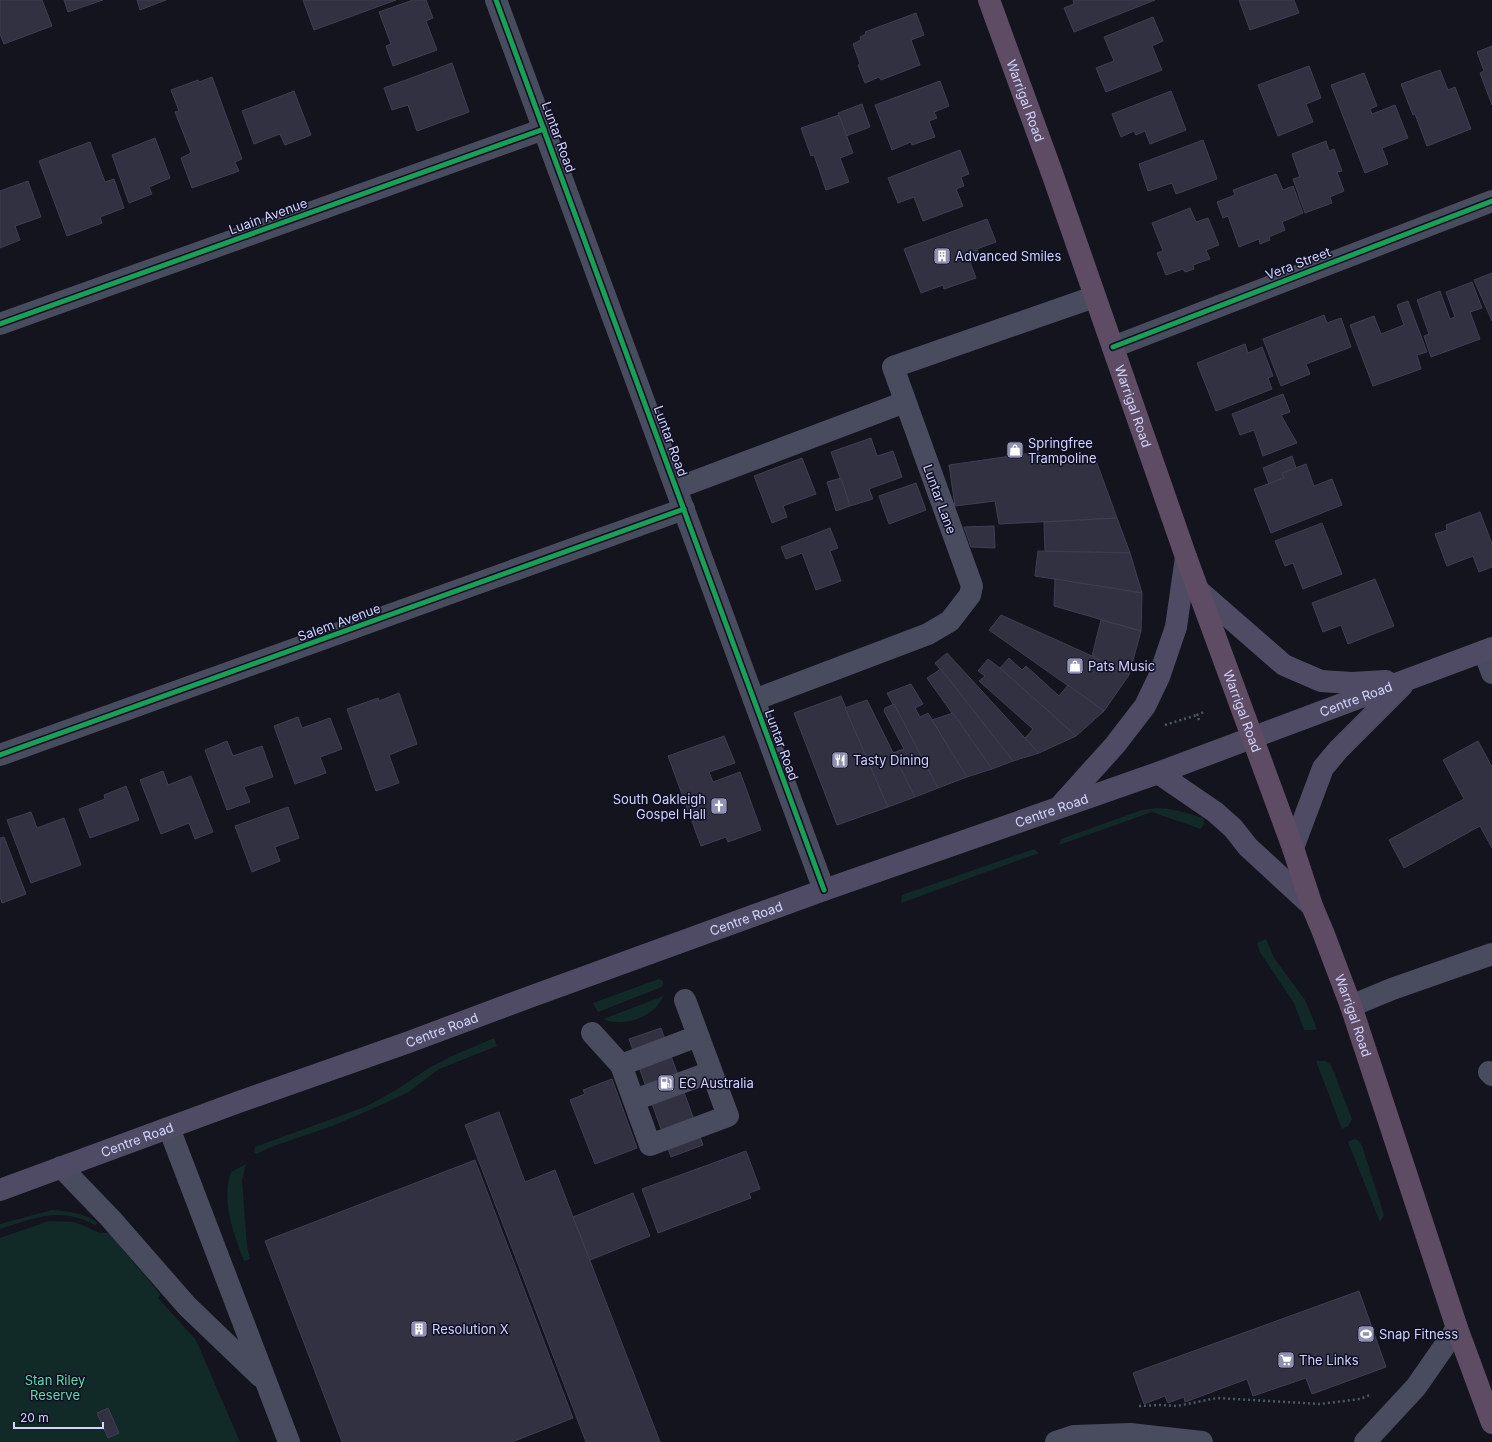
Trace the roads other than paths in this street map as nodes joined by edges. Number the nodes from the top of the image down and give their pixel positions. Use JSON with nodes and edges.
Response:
{"nodes":[{"id":1,"x":496,"y":0,"type":"edge"},
{"id":2,"x":989,"y":0,"type":"edge"},
{"id":3,"x":544,"y":129,"type":"junction"},
{"id":4,"x":1492,"y":201,"type":"edge"},
{"id":5,"x":1094,"y":297,"type":"junction"},
{"id":6,"x":0,"y":324,"type":"edge"},
{"id":7,"x":1113,"y":347,"type":"junction"},
{"id":8,"x":905,"y":402,"type":"junction"},
{"id":9,"x":676,"y":488,"type":"junction"},
{"id":10,"x":684,"y":509,"type":"junction"},
{"id":11,"x":1186,"y":557,"type":"junction"},
{"id":12,"x":1198,"y":590,"type":"junction"},
{"id":13,"x":1488,"y":650,"type":"edge"},
{"id":14,"x":1492,"y":673,"type":"edge"},
{"id":15,"x":1407,"y":680,"type":"junction"},
{"id":16,"x":754,"y":700,"type":"junction"},
{"id":17,"x":1252,"y":738,"type":"junction"},
{"id":18,"x":0,"y":755,"type":"edge"},
{"id":19,"x":1158,"y":773,"type":"junction"},
{"id":20,"x":1060,"y":807,"type":"junction"},
{"id":21,"x":1293,"y":848,"type":"junction"},
{"id":22,"x":824,"y":890,"type":"junction"},
{"id":23,"x":1312,"y":906,"type":"junction"},
{"id":24,"x":1492,"y":954,"type":"edge"},
{"id":25,"x":685,"y":1000,"type":"dead end"},
{"id":26,"x":1351,"y":1006,"type":"junction"},
{"id":27,"x":592,"y":1033,"type":"dead end"},
{"id":28,"x":698,"y":1036,"type":"junction"},
{"id":29,"x":621,"y":1065,"type":"junction"},
{"id":30,"x":711,"y":1072,"type":"junction"},
{"id":31,"x":634,"y":1100,"type":"junction"},
{"id":32,"x":169,"y":1128,"type":"junction"},
{"id":33,"x":61,"y":1167,"type":"junction"},
{"id":34,"x":0,"y":1190,"type":"edge"},
{"id":35,"x":1457,"y":1328,"type":"junction"},
{"id":36,"x":265,"y":1381,"type":"junction"},
{"id":37,"x":1492,"y":1423,"type":"edge"},
{"id":38,"x":289,"y":1442,"type":"edge"},
{"id":39,"x":1056,"y":1442,"type":"edge"},
{"id":40,"x":1202,"y":1442,"type":"edge"},
{"id":41,"x":1365,"y":1442,"type":"edge"}],
"edges":[{"from":1,"to":3,"type":"street","name":"Luntar Road"},
{"from":2,"to":5,"type":"highway","name":"Warrigal Road"},
{"from":3,"to":6,"type":"street","name":"Luain Avenue"},
{"from":3,"to":9,"type":"street","name":"Luntar Road"},
{"from":4,"to":7,"type":"street","name":"Vera Street"},
{"from":5,"to":7,"type":"highway","name":"Warrigal Road"},
{"from":5,"to":8,"type":"street","name":"Luntar Lane"},
{"from":7,"to":11,"type":"highway","name":"Warrigal Road"},
{"from":8,"to":9,"type":"street"},
{"from":8,"to":16,"type":"street","name":"Luntar Lane"},
{"from":9,"to":10,"type":"street","name":"Luntar Road"},
{"from":10,"to":16,"type":"street","name":"Luntar Road"},
{"from":10,"to":18,"type":"street","name":"Salem Avenue"},
{"from":11,"to":12,"type":"highway","name":"Warrigal Road"},
{"from":11,"to":20,"type":"main road"},
{"from":12,"to":15,"type":"main road"},
{"from":12,"to":17,"type":"highway","name":"Warrigal Road"},
{"from":13,"to":14,"type":"street"},
{"from":13,"to":15,"type":"main road","name":"Centre Road"},
{"from":15,"to":17,"type":"main road","name":"Centre Road"},
{"from":15,"to":21,"type":"main road"},
{"from":16,"to":22,"type":"street","name":"Luntar Road"},
{"from":17,"to":19,"type":"main road","name":"Centre Road"},
{"from":17,"to":21,"type":"highway","name":"Warrigal Road"},
{"from":19,"to":20,"type":"main road","name":"Centre Road"},
{"from":19,"to":23,"type":"main road"},
{"from":20,"to":22,"type":"main road","name":"Centre Road"},
{"from":21,"to":23,"type":"highway","name":"Warrigal Road"},
{"from":22,"to":32,"type":"main road","name":"Centre Road"},
{"from":23,"to":26,"type":"highway","name":"Warrigal Road"},
{"from":24,"to":26,"type":"street"},
{"from":25,"to":28,"type":"street"},
{"from":26,"to":35,"type":"highway","name":"Warrigal Road"},
{"from":27,"to":29,"type":"street"},
{"from":28,"to":29,"type":"street"},
{"from":28,"to":30,"type":"street"},
{"from":29,"to":31,"type":"street"},
{"from":30,"to":31,"type":"street"},
{"from":30,"to":31,"type":"street"},
{"from":32,"to":33,"type":"main road","name":"Centre Road"},
{"from":32,"to":36,"type":"street"},
{"from":33,"to":34,"type":"main road","name":"Centre Road"},
{"from":33,"to":36,"type":"street"},
{"from":35,"to":37,"type":"highway","name":"Warrigal Road"},
{"from":35,"to":41,"type":"street"},
{"from":36,"to":38,"type":"street"},
{"from":39,"to":40,"type":"street"}]}
